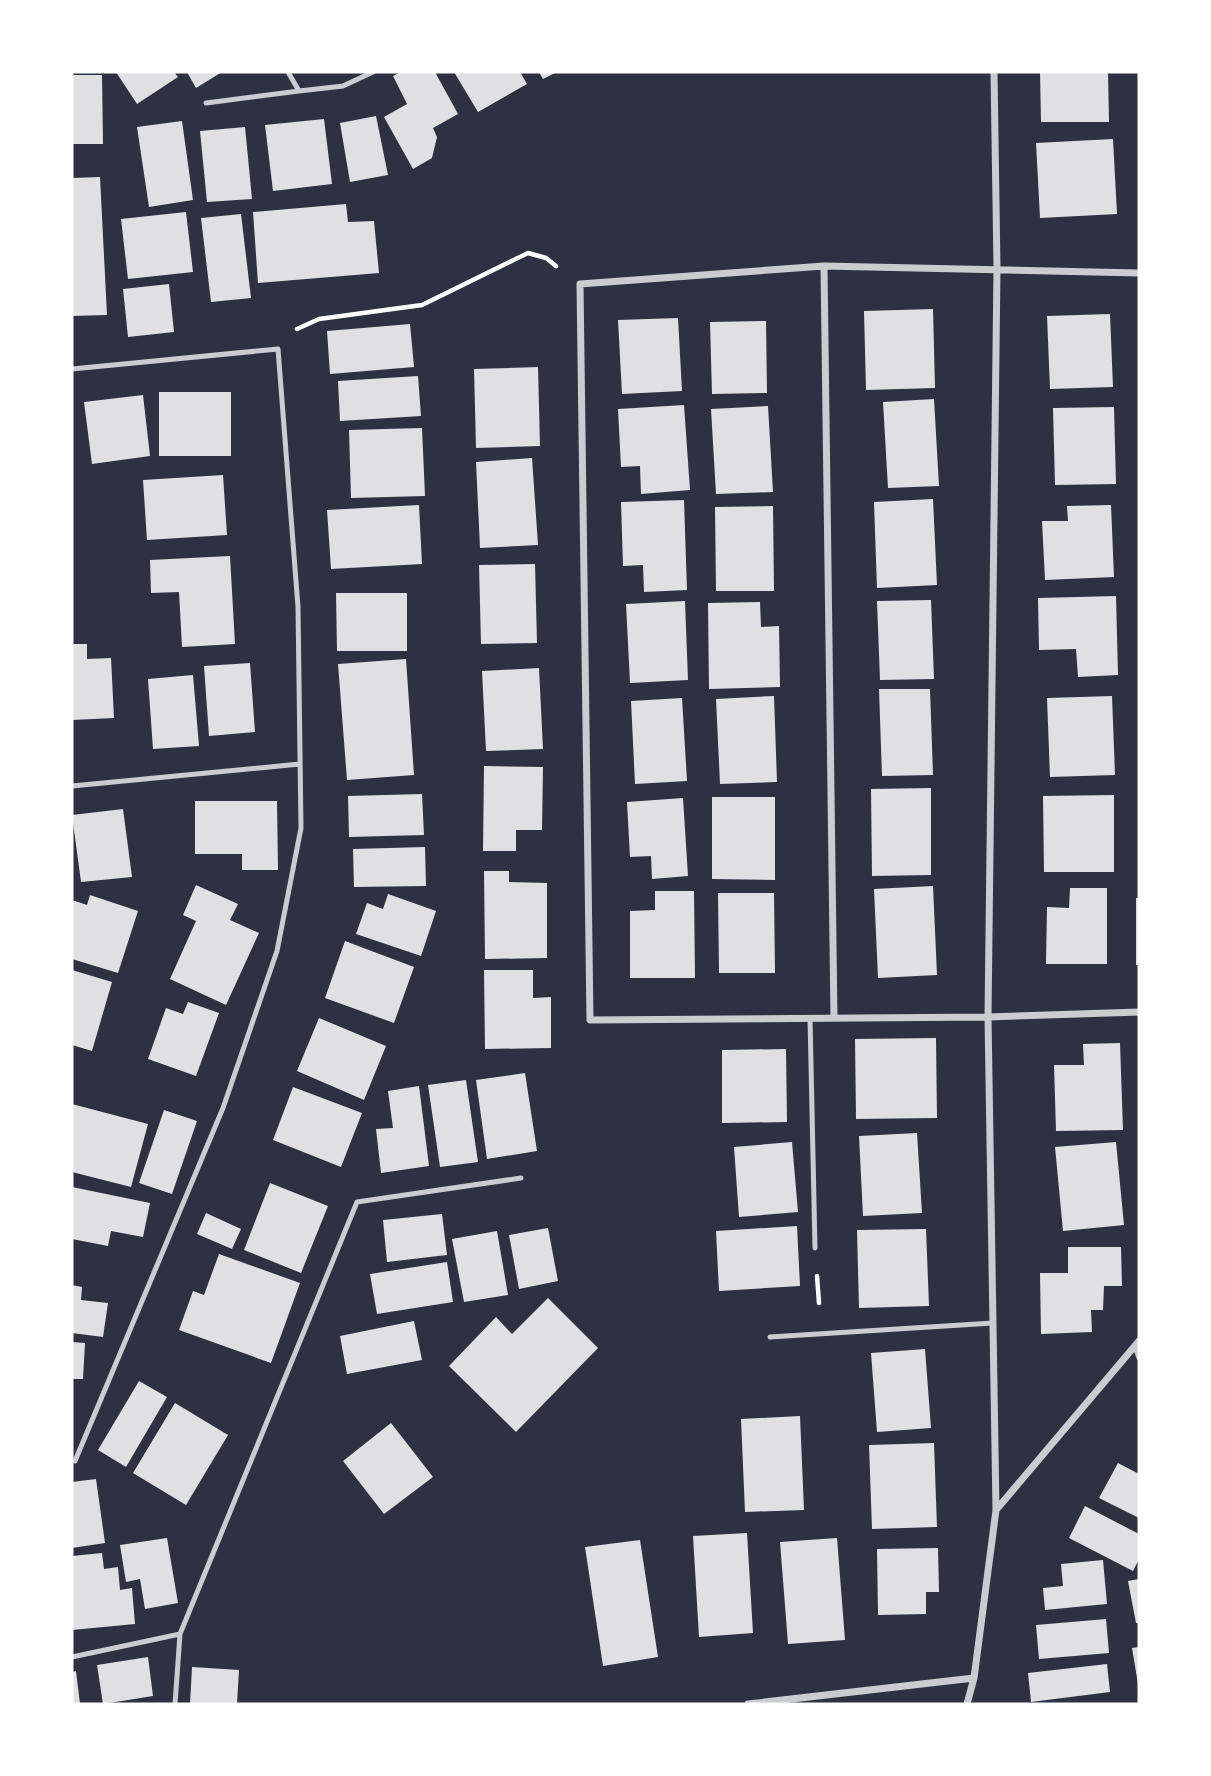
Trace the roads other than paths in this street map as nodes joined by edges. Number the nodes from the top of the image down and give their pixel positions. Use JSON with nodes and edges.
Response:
{"nodes":[{"id":1,"x":288,"y":72,"type":"edge"},
{"id":2,"x":373,"y":72,"type":"edge"},
{"id":3,"x":994,"y":72,"type":"edge"},
{"id":4,"x":299,"y":91,"type":"junction"},
{"id":5,"x":206,"y":103,"type":"dead end"},
{"id":6,"x":824,"y":266,"type":"junction"},
{"id":7,"x":997,"y":268,"type":"junction"},
{"id":8,"x":1139,"y":273,"type":"edge"},
{"id":9,"x":72,"y":369,"type":"edge"},
{"id":10,"x":300,"y":764,"type":"junction"},
{"id":11,"x":72,"y":786,"type":"edge"},
{"id":12,"x":1139,"y":1012,"type":"edge"},
{"id":13,"x":988,"y":1017,"type":"junction"},
{"id":14,"x":810,"y":1018,"type":"junction"},
{"id":15,"x":834,"y":1018,"type":"junction"},
{"id":16,"x":521,"y":1178,"type":"dead end"},
{"id":17,"x":816,"y":1248,"type":"road end"},
{"id":18,"x":993,"y":1323,"type":"junction"},
{"id":19,"x":770,"y":1337,"type":"dead end"},
{"id":20,"x":1137,"y":1344,"type":"edge"},
{"id":21,"x":1139,"y":1358,"type":"edge"},
{"id":22,"x":72,"y":1461,"type":"edge"},
{"id":23,"x":996,"y":1510,"type":"junction"},
{"id":24,"x":180,"y":1634,"type":"junction"},
{"id":25,"x":72,"y":1657,"type":"edge"},
{"id":26,"x":974,"y":1678,"type":"junction"},
{"id":27,"x":175,"y":1704,"type":"edge"},
{"id":28,"x":748,"y":1704,"type":"edge"},
{"id":29,"x":967,"y":1704,"type":"edge"}],
"edges":[{"from":1,"to":4,"type":"lane"},
{"from":2,"to":4,"type":"lane"},
{"from":3,"to":7,"type":"street"},
{"from":4,"to":5,"type":"lane"},
{"from":6,"to":7,"type":"street"},
{"from":6,"to":14,"type":"street"},
{"from":6,"to":15,"type":"street"},
{"from":7,"to":8,"type":"street"},
{"from":7,"to":13,"type":"street"},
{"from":9,"to":10,"type":"lane"},
{"from":10,"to":11,"type":"lane"},
{"from":10,"to":22,"type":"lane"},
{"from":12,"to":13,"type":"street"},
{"from":13,"to":15,"type":"street"},
{"from":13,"to":18,"type":"street"},
{"from":14,"to":15,"type":"street"},
{"from":14,"to":17,"type":"lane"},
{"from":16,"to":24,"type":"lane"},
{"from":18,"to":19,"type":"lane"},
{"from":18,"to":23,"type":"street"},
{"from":20,"to":21,"type":"lane"},
{"from":20,"to":23,"type":"street"},
{"from":23,"to":26,"type":"street"},
{"from":24,"to":25,"type":"lane"},
{"from":24,"to":27,"type":"lane"},
{"from":26,"to":28,"type":"street"},
{"from":26,"to":29,"type":"street"}]}
